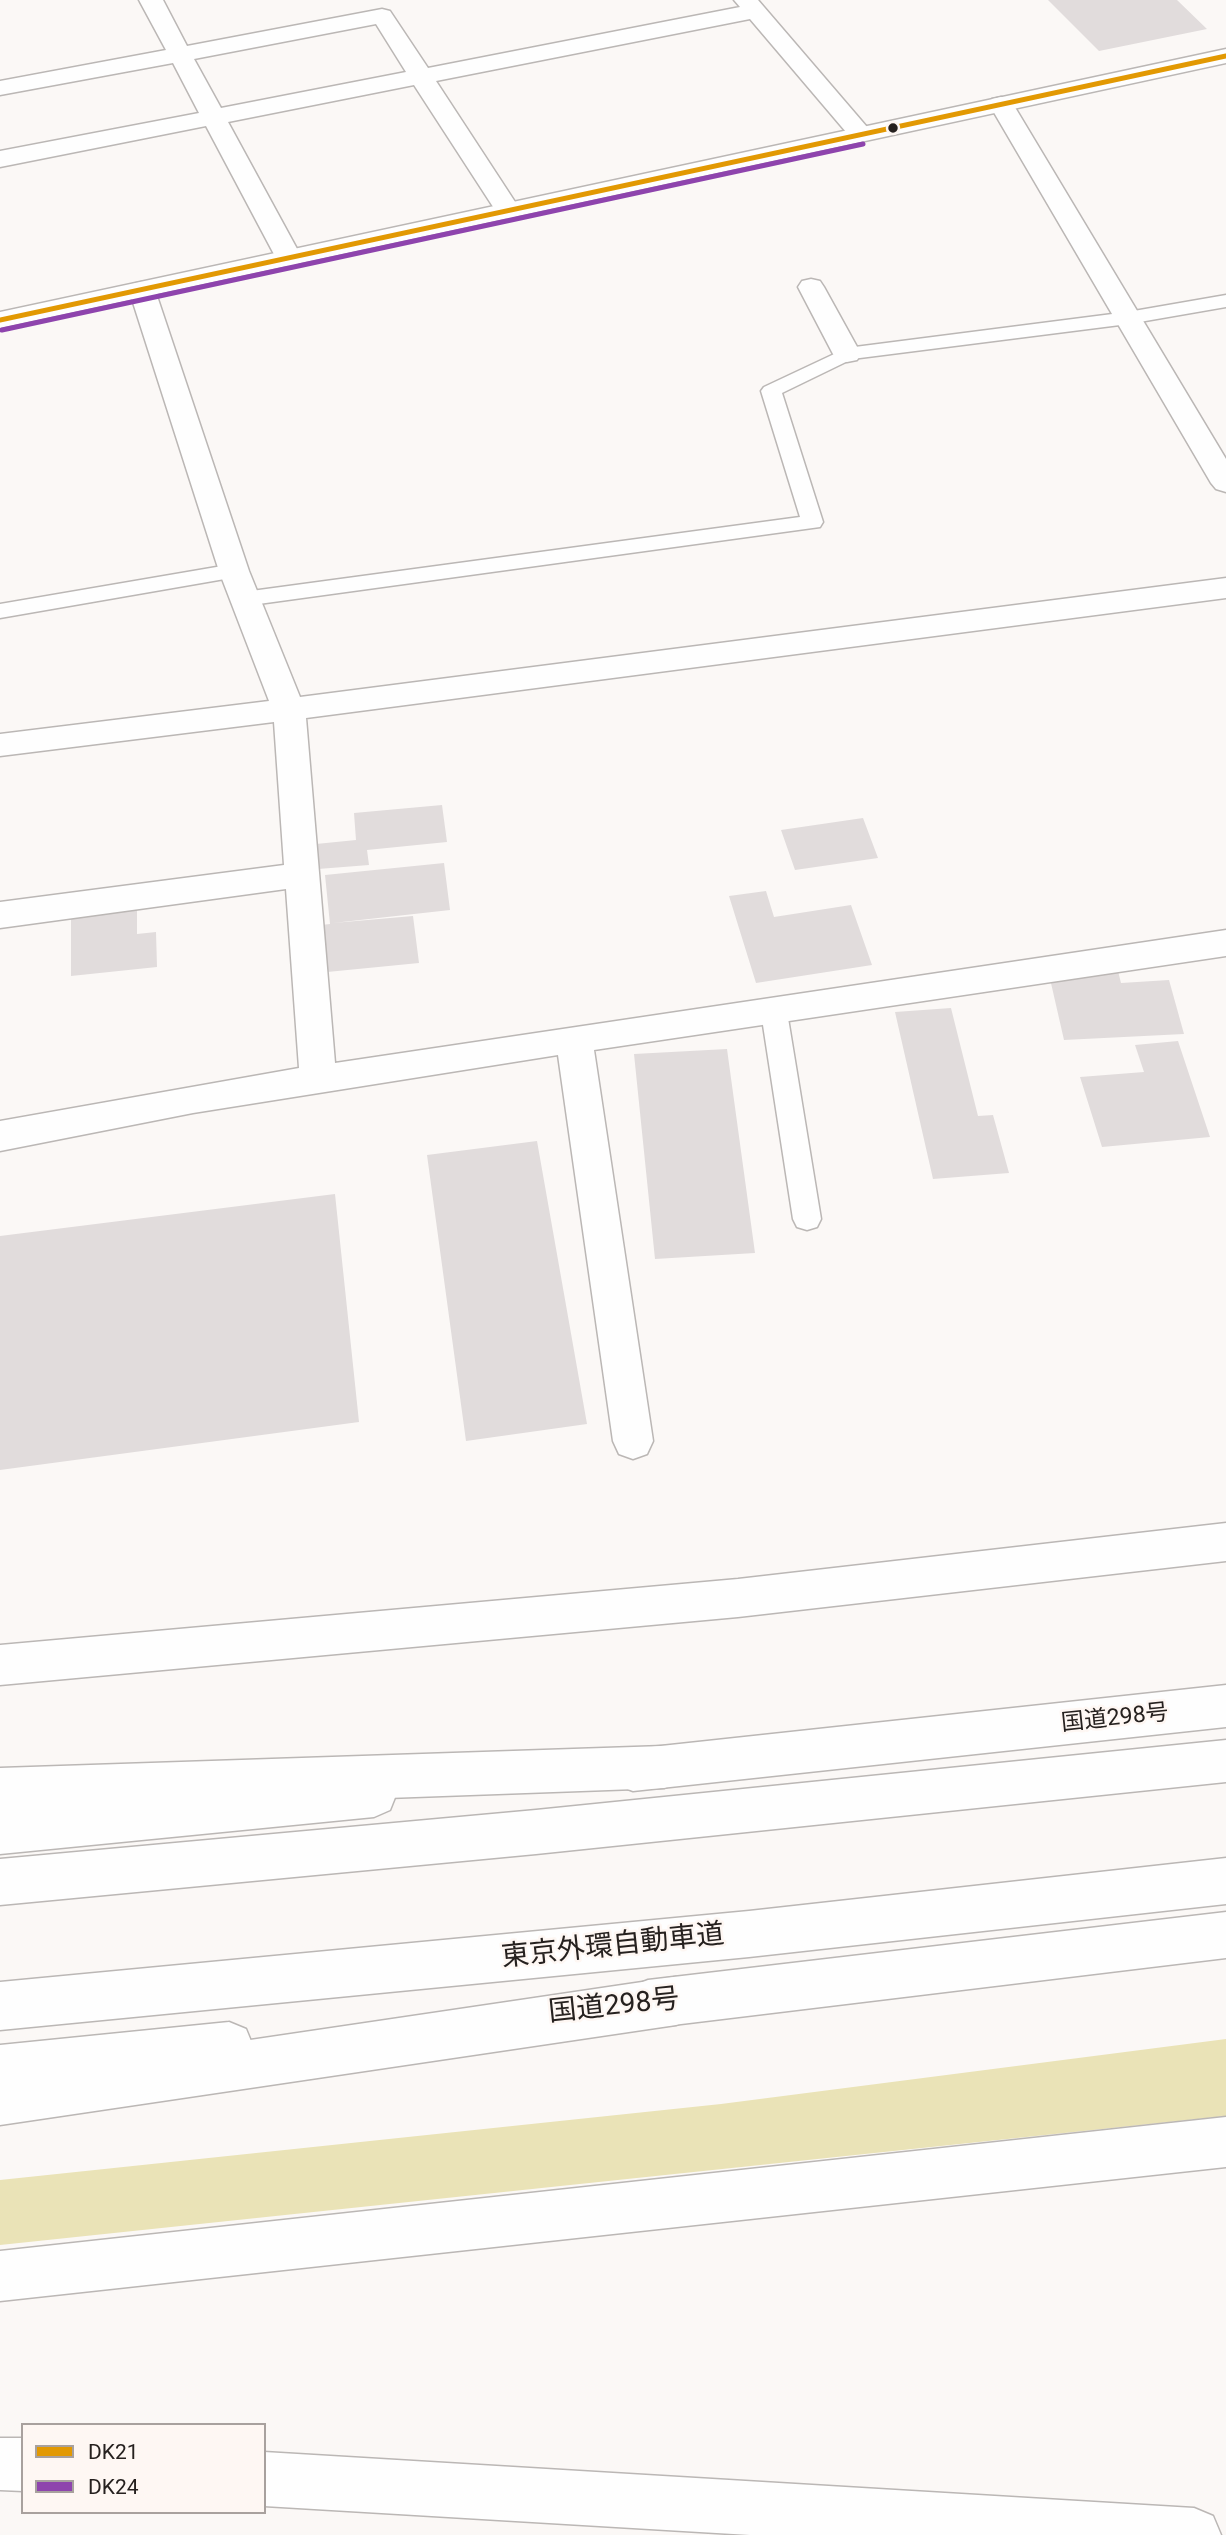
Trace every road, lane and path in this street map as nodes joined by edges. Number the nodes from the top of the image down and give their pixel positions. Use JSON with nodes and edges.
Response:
{"nodes":[{"id":1,"x":151,"y":0,"type":"edge"},
{"id":2,"x":750,"y":6,"type":"edge"},
{"id":3,"x":179,"y":54,"type":"junction"},
{"id":4,"x":1226,"y":56,"type":"edge"},
{"id":5,"x":421,"y":77,"type":"junction"},
{"id":6,"x":0,"y":88,"type":"edge"},
{"id":7,"x":1001,"y":104,"type":"junction"},
{"id":8,"x":212,"y":117,"type":"junction"},
{"id":9,"x":861,"y":134,"type":"junction"},
{"id":10,"x":0,"y":159,"type":"edge"},
{"id":11,"x":508,"y":211,"type":"junction"},
{"id":12,"x":289,"y":258,"type":"junction"},
{"id":13,"x":811,"y":287,"type":"dead end"},
{"id":14,"x":142,"y":290,"type":"junction"},
{"id":15,"x":1226,"y":301,"type":"edge"},
{"id":16,"x":1128,"y":318,"type":"junction"},
{"id":17,"x":0,"y":320,"type":"edge"},
{"id":18,"x":847,"y":354,"type":"junction"},
{"id":19,"x":1226,"y":483,"type":"edge"},
{"id":20,"x":239,"y":585,"type":"junction"},
{"id":21,"x":1226,"y":588,"type":"edge"},
{"id":22,"x":0,"y":611,"type":"edge"},
{"id":23,"x":289,"y":710,"type":"junction"},
{"id":24,"x":0,"y":745,"type":"edge"},
{"id":25,"x":302,"y":875,"type":"junction"},
{"id":26,"x":0,"y":915,"type":"edge"},
{"id":27,"x":1226,"y":943,"type":"edge"},
{"id":28,"x":774,"y":1012,"type":"junction"},
{"id":29,"x":574,"y":1039,"type":"junction"},
{"id":30,"x":318,"y":1081,"type":"junction"},
{"id":31,"x":0,"y":1136,"type":"edge"},
{"id":32,"x":807,"y":1219,"type":"dead end"},
{"id":33,"x":633,"y":1441,"type":"dead end"},
{"id":34,"x":1226,"y":1542,"type":"edge"},
{"id":35,"x":0,"y":1665,"type":"edge"},
{"id":36,"x":1226,"y":1704,"type":"edge"},
{"id":37,"x":1226,"y":1761,"type":"edge"},
{"id":38,"x":664,"y":1767,"type":"junction"},
{"id":39,"x":0,"y":1790,"type":"edge"},
{"id":40,"x":0,"y":1832,"type":"edge"},
{"id":41,"x":1226,"y":1881,"type":"edge"},
{"id":42,"x":0,"y":1882,"type":"edge"},
{"id":43,"x":1223,"y":1936,"type":"edge"},
{"id":44,"x":676,"y":2001,"type":"junction"},
{"id":45,"x":0,"y":2006,"type":"edge"},
{"id":46,"x":0,"y":2068,"type":"edge"},
{"id":47,"x":0,"y":2101,"type":"edge"},
{"id":48,"x":1226,"y":2142,"type":"edge"},
{"id":49,"x":0,"y":2276,"type":"edge"},
{"id":50,"x":0,"y":2464,"type":"edge"},
{"id":51,"x":21,"y":2465,"type":"edge"},
{"id":52,"x":266,"y":2479,"type":"edge"},
{"id":53,"x":1194,"y":2535,"type":"edge"}],
"edges":[{"from":1,"to":3,"type":"main road"},
{"from":2,"to":5,"type":"main road"},
{"from":2,"to":9,"type":"main road"},
{"from":3,"to":5,"type":"main road"},
{"from":3,"to":6,"type":"main road"},
{"from":3,"to":8,"type":"main road"},
{"from":4,"to":7,"type":"main road"},
{"from":5,"to":8,"type":"main road"},
{"from":5,"to":11,"type":"main road"},
{"from":7,"to":9,"type":"main road"},
{"from":7,"to":16,"type":"main road"},
{"from":8,"to":10,"type":"main road"},
{"from":8,"to":12,"type":"main road"},
{"from":9,"to":11,"type":"main road"},
{"from":11,"to":12,"type":"main road"},
{"from":12,"to":14,"type":"main road"},
{"from":13,"to":18,"type":"main road"},
{"from":14,"to":17,"type":"main road"},
{"from":14,"to":20,"type":"main road"},
{"from":15,"to":16,"type":"lane"},
{"from":16,"to":18,"type":"lane"},
{"from":16,"to":19,"type":"main road"},
{"from":18,"to":20,"type":"lane"},
{"from":20,"to":22,"type":"lane"},
{"from":20,"to":23,"type":"main road"},
{"from":21,"to":23,"type":"main road"},
{"from":23,"to":24,"type":"main road"},
{"from":23,"to":25,"type":"main road"},
{"from":25,"to":26,"type":"main road"},
{"from":25,"to":30,"type":"main road"},
{"from":27,"to":28,"type":"main road"},
{"from":28,"to":29,"type":"main road"},
{"from":28,"to":32,"type":"lane"},
{"from":29,"to":30,"type":"main road"},
{"from":29,"to":33,"type":"main road"},
{"from":30,"to":31,"type":"main road"},
{"from":34,"to":35,"type":"main road"},
{"from":36,"to":38,"type":"main road","name":"国道298号"},
{"from":37,"to":42,"type":"main road"},
{"from":38,"to":39,"type":"main road"},
{"from":38,"to":40,"type":"main road","name":"国道298号"},
{"from":41,"to":45,"type":"main road","name":"東京外環自動車道"},
{"from":43,"to":44,"type":"main road","name":"国道298号"},
{"from":44,"to":46,"type":"main road","name":"国道298号"},
{"from":44,"to":47,"type":"main road"},
{"from":48,"to":49,"type":"main road"},
{"from":50,"to":51,"type":"main road"},
{"from":52,"to":53,"type":"main road"}]}
